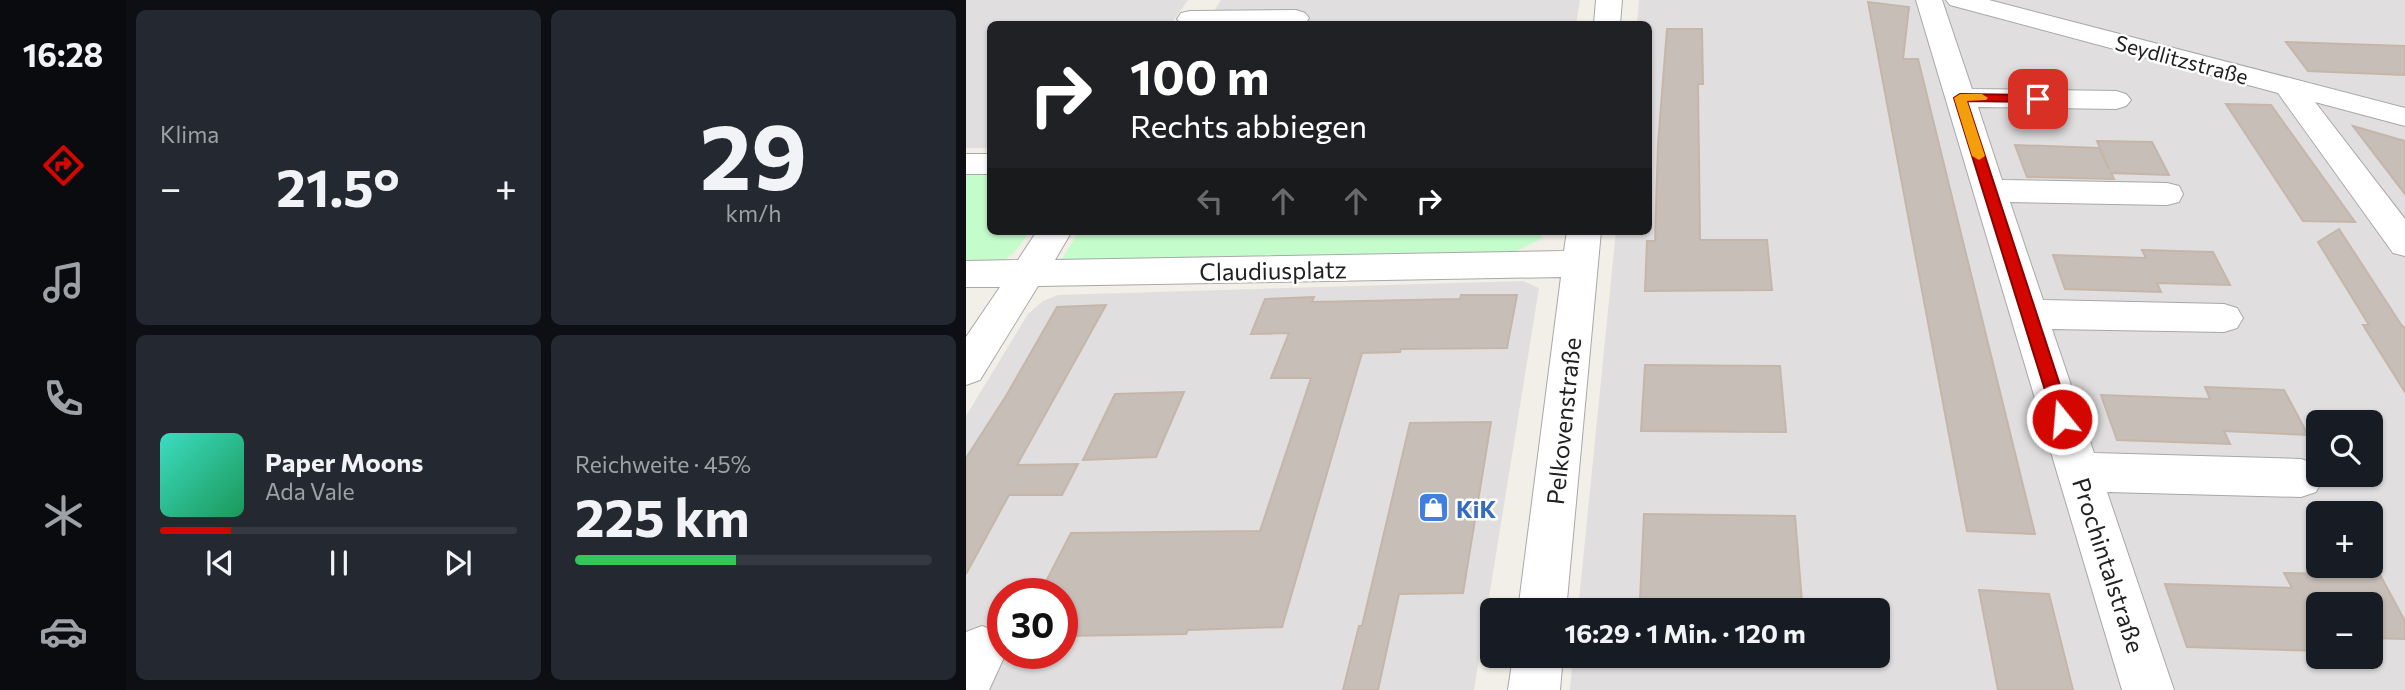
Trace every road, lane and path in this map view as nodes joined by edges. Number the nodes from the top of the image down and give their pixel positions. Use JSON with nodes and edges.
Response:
{"nodes":[{"id":1,"x":1609,"y":0,"type":"edge"},
{"id":2,"x":1929,"y":0,"type":"edge"},
{"id":3,"x":1959,"y":0,"type":"edge"},
{"id":4,"x":1193,"y":14,"type":"edge"},
{"id":5,"x":1294,"y":21,"type":"edge"},
{"id":6,"x":1607,"y":21,"type":"edge"},
{"id":7,"x":2288,"y":86,"type":"junction"},
{"id":8,"x":1960,"y":98,"type":"junction"},
{"id":9,"x":2116,"y":100,"type":"dead end"},
{"id":10,"x":2405,"y":117,"type":"edge"},
{"id":11,"x":966,"y":164,"type":"edge"},
{"id":12,"x":987,"y":164,"type":"edge"},
{"id":13,"x":1990,"y":191,"type":"junction"},
{"id":14,"x":2167,"y":194,"type":"dead end"},
{"id":15,"x":1052,"y":235,"type":"edge"},
{"id":16,"x":2405,"y":244,"type":"edge"},
{"id":17,"x":1582,"y":248,"type":"edge"},
{"id":18,"x":966,"y":274,"type":"edge"},
{"id":19,"x":1027,"y":275,"type":"junction"},
{"id":20,"x":2029,"y":314,"type":"junction"},
{"id":21,"x":2224,"y":318,"type":"dead end"},
{"id":22,"x":966,"y":369,"type":"edge"},
{"id":23,"x":2079,"y":472,"type":"junction"},
{"id":24,"x":2301,"y":478,"type":"dead end"},
{"id":25,"x":1543,"y":598,"type":"edge"},
{"id":26,"x":1537,"y":668,"type":"edge"},
{"id":27,"x":1534,"y":690,"type":"edge"},
{"id":28,"x":2148,"y":690,"type":"edge"}],
"edges":[{"from":1,"to":6,"type":"street"},
{"from":2,"to":8,"type":"street","name":"Prochintalstraße"},
{"from":3,"to":7,"type":"street","name":"Seydlitzstraße"},
{"from":4,"to":5,"type":"street"},
{"from":7,"to":10,"type":"street","name":"Seydlitzstraße"},
{"from":7,"to":16,"type":"street"},
{"from":8,"to":9,"type":"street"},
{"from":8,"to":13,"type":"street","name":"Prochintalstraße"},
{"from":11,"to":12,"type":"street"},
{"from":13,"to":14,"type":"street"},
{"from":13,"to":20,"type":"street","name":"Prochintalstraße"},
{"from":15,"to":19,"type":"street"},
{"from":17,"to":19,"type":"street","name":"Claudiusplatz"},
{"from":17,"to":25,"type":"street","name":"Pelkovenstraße"},
{"from":18,"to":19,"type":"street","name":"Claudiusplatz"},
{"from":19,"to":22,"type":"street"},
{"from":20,"to":21,"type":"street"},
{"from":20,"to":23,"type":"street","name":"Prochintalstraße"},
{"from":23,"to":24,"type":"street"},
{"from":23,"to":28,"type":"street","name":"Prochintalstraße"},
{"from":26,"to":27,"type":"street"}]}
